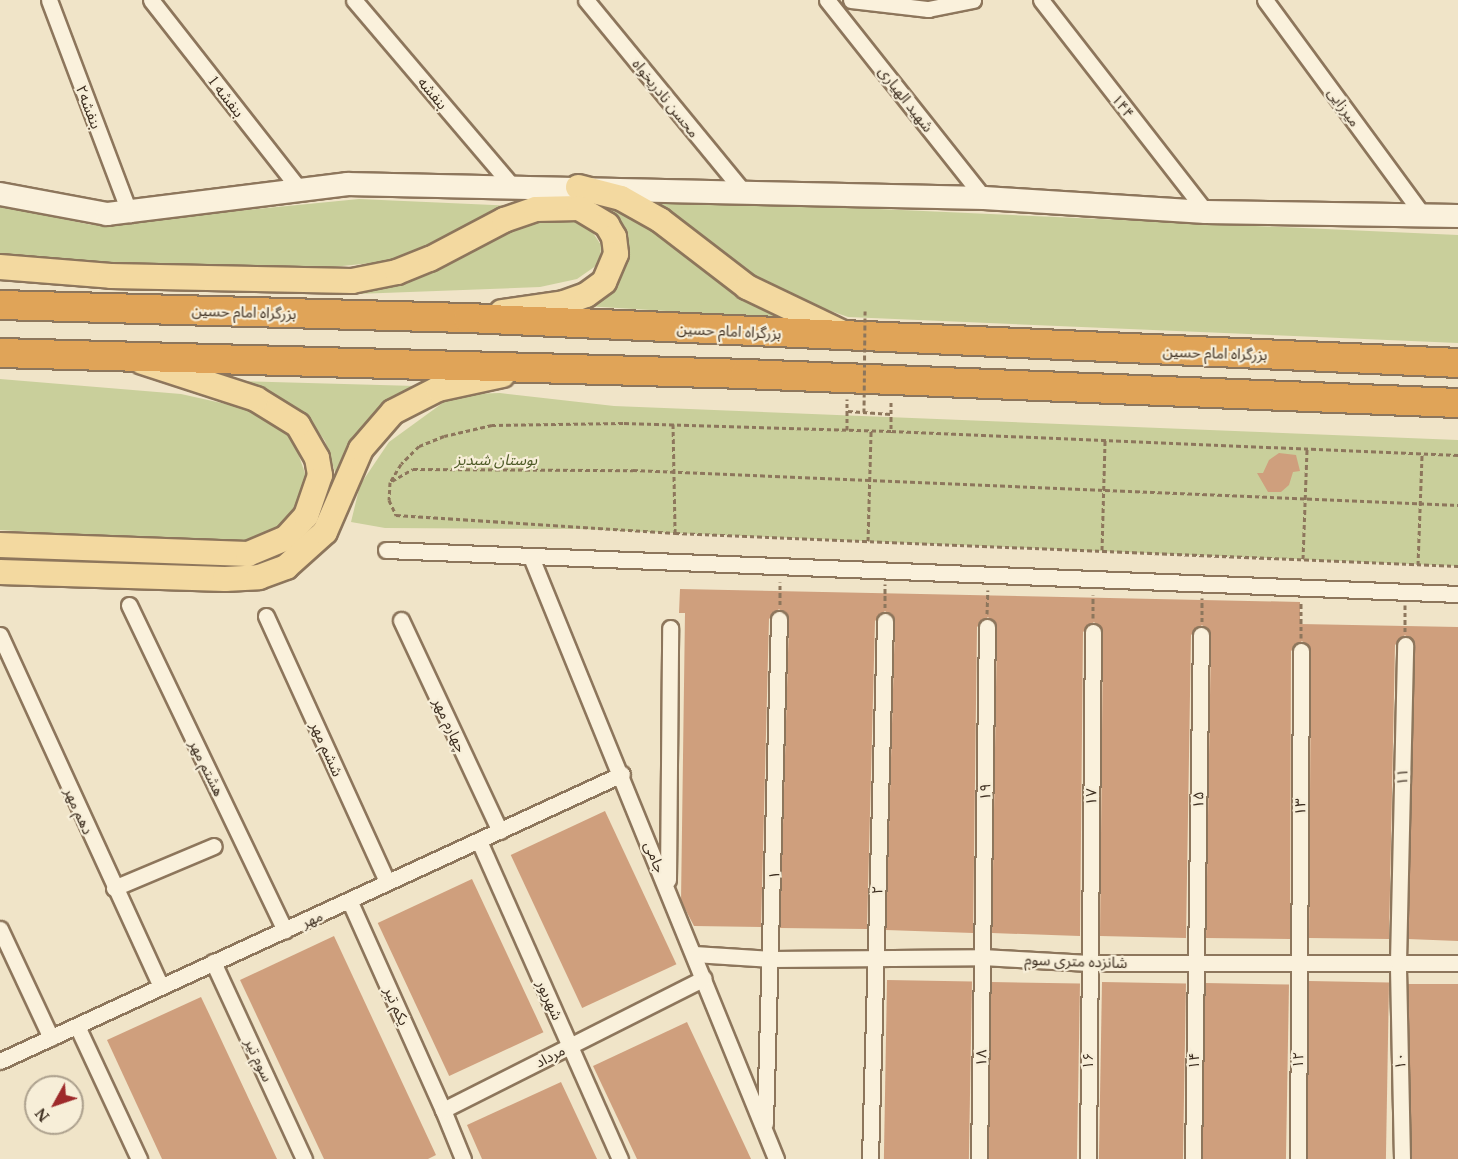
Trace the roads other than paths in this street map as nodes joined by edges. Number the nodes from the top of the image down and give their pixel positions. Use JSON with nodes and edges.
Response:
{"nodes":[{"id":1,"x":49,"y":0,"type":"edge"},
{"id":2,"x":152,"y":0,"type":"edge"},
{"id":3,"x":354,"y":0,"type":"edge"},
{"id":4,"x":586,"y":0,"type":"edge"},
{"id":5,"x":827,"y":0,"type":"edge"},
{"id":6,"x":851,"y":0,"type":"edge"},
{"id":7,"x":973,"y":0,"type":"edge"},
{"id":8,"x":1041,"y":0,"type":"edge"},
{"id":9,"x":1265,"y":0,"type":"edge"},
{"id":10,"x":513,"y":187,"type":"junction"},
{"id":11,"x":578,"y":187,"type":"junction"},
{"id":12,"x":301,"y":191,"type":"junction"},
{"id":13,"x":0,"y":194,"type":"edge"},
{"id":14,"x":746,"y":195,"type":"junction"},
{"id":15,"x":984,"y":198,"type":"junction"},
{"id":16,"x":1206,"y":212,"type":"junction"},
{"id":17,"x":130,"y":214,"type":"junction"},
{"id":18,"x":1422,"y":214,"type":"junction"},
{"id":19,"x":1458,"y":216,"type":"edge"},
{"id":20,"x":0,"y":267,"type":"edge"},
{"id":21,"x":0,"y":305,"type":"edge"},
{"id":22,"x":468,"y":318,"type":"junction"},
{"id":23,"x":852,"y":337,"type":"junction"},
{"id":24,"x":0,"y":352,"type":"edge"},
{"id":25,"x":123,"y":355,"type":"junction"},
{"id":26,"x":1458,"y":363,"type":"edge"},
{"id":27,"x":548,"y":367,"type":"junction"},
{"id":28,"x":1458,"y":403,"type":"edge"},
{"id":29,"x":0,"y":545,"type":"edge"},
{"id":30,"x":386,"y":550,"type":"dead end"},
{"id":31,"x":531,"y":557,"type":"junction"},
{"id":32,"x":0,"y":572,"type":"edge"},
{"id":33,"x":1458,"y":594,"type":"edge"},
{"id":34,"x":129,"y":605,"type":"dead end"},
{"id":35,"x":266,"y":616,"type":"dead end"},
{"id":36,"x":779,"y":619,"type":"road end"},
{"id":37,"x":401,"y":620,"type":"dead end"},
{"id":38,"x":885,"y":621,"type":"road end"},
{"id":39,"x":987,"y":627,"type":"road end"},
{"id":40,"x":670,"y":628,"type":"dead end"},
{"id":41,"x":1093,"y":632,"type":"road end"},
{"id":42,"x":0,"y":635,"type":"edge"},
{"id":43,"x":1201,"y":636,"type":"road end"},
{"id":44,"x":1405,"y":645,"type":"road end"},
{"id":45,"x":1301,"y":651,"type":"road end"},
{"id":46,"x":622,"y":774,"type":"junction"},
{"id":47,"x":500,"y":831,"type":"junction"},
{"id":48,"x":479,"y":841,"type":"junction"},
{"id":49,"x":214,"y":846,"type":"dead end"},
{"id":50,"x":387,"y":882,"type":"junction"},
{"id":51,"x":114,"y":888,"type":"junction"},
{"id":52,"x":668,"y":889,"type":"junction"},
{"id":53,"x":350,"y":902,"type":"junction"},
{"id":54,"x":0,"y":929,"type":"edge"},
{"id":55,"x":285,"y":931,"type":"junction"},
{"id":56,"x":694,"y":954,"type":"junction"},
{"id":57,"x":982,"y":957,"type":"junction"},
{"id":58,"x":772,"y":958,"type":"junction"},
{"id":59,"x":875,"y":959,"type":"junction"},
{"id":60,"x":213,"y":962,"type":"junction"},
{"id":61,"x":1298,"y":962,"type":"junction"},
{"id":62,"x":1398,"y":962,"type":"junction"},
{"id":63,"x":1089,"y":963,"type":"junction"},
{"id":64,"x":1458,"y":963,"type":"edge"},
{"id":65,"x":1195,"y":964,"type":"junction"},
{"id":66,"x":704,"y":978,"type":"junction"},
{"id":67,"x":160,"y":986,"type":"junction"},
{"id":68,"x":77,"y":1026,"type":"junction"},
{"id":69,"x":51,"y":1038,"type":"junction"},
{"id":70,"x":570,"y":1046,"type":"junction"},
{"id":71,"x":0,"y":1061,"type":"edge"},
{"id":72,"x":443,"y":1110,"type":"junction"},
{"id":73,"x":765,"y":1130,"type":"junction"},
{"id":74,"x":139,"y":1159,"type":"edge"},
{"id":75,"x":304,"y":1159,"type":"edge"},
{"id":76,"x":463,"y":1159,"type":"edge"},
{"id":77,"x":620,"y":1159,"type":"edge"},
{"id":78,"x":776,"y":1159,"type":"edge"},
{"id":79,"x":870,"y":1159,"type":"edge"},
{"id":80,"x":979,"y":1159,"type":"edge"},
{"id":81,"x":1088,"y":1159,"type":"edge"},
{"id":82,"x":1193,"y":1159,"type":"edge"},
{"id":83,"x":1298,"y":1159,"type":"edge"},
{"id":84,"x":1402,"y":1159,"type":"edge"}],
"edges":[{"from":1,"to":17,"type":"street","name":"بنفشه۲"},
{"from":2,"to":12,"type":"street","name":"بنفشه 1"},
{"from":3,"to":10,"type":"street","name":"بنفشه"},
{"from":4,"to":14,"type":"street","name":"محسن نادریخواه"},
{"from":5,"to":15,"type":"street","name":"شهید الهیاری"},
{"from":6,"to":7,"type":"street"},
{"from":8,"to":16,"type":"street","name":"۱۴۴"},
{"from":9,"to":18,"type":"street","name":"میرزایی"},
{"from":10,"to":11,"type":"street"},
{"from":10,"to":12,"type":"street"},
{"from":11,"to":14,"type":"street"},
{"from":11,"to":23,"type":"main road"},
{"from":12,"to":17,"type":"street"},
{"from":13,"to":17,"type":"street"},
{"from":14,"to":15,"type":"street"},
{"from":15,"to":16,"type":"street"},
{"from":16,"to":18,"type":"street"},
{"from":18,"to":19,"type":"street"},
{"from":20,"to":22,"type":"main road"},
{"from":21,"to":22,"type":"highway","name":"بزرگراه امام حسین"},
{"from":22,"to":23,"type":"highway","name":"بزرگراه امام حسین"},
{"from":23,"to":26,"type":"highway","name":"بزرگراه امام حسین"},
{"from":24,"to":25,"type":"highway"},
{"from":25,"to":27,"type":"highway"},
{"from":25,"to":29,"type":"main road"},
{"from":27,"to":28,"type":"highway"},
{"from":27,"to":32,"type":"main road"},
{"from":30,"to":31,"type":"street"},
{"from":31,"to":33,"type":"street"},
{"from":31,"to":46,"type":"street","name":"جامی"},
{"from":34,"to":55,"type":"street","name":"هشتم مهر"},
{"from":35,"to":50,"type":"street","name":"ششم مهر"},
{"from":36,"to":58,"type":"street","name":"۱"},
{"from":37,"to":47,"type":"street","name":"چهارم مهر"},
{"from":38,"to":59,"type":"street","name":"۲"},
{"from":39,"to":57,"type":"street","name":"۱۹"},
{"from":40,"to":52,"type":"street"},
{"from":41,"to":63,"type":"street","name":"۱۷"},
{"from":42,"to":51,"type":"street","name":"دهم مهر"},
{"from":43,"to":65,"type":"street","name":"۱۵"},
{"from":44,"to":62,"type":"street","name":"۱۱"},
{"from":45,"to":61,"type":"street","name":"۱۳"},
{"from":46,"to":47,"type":"street","name":"مهر"},
{"from":46,"to":52,"type":"street","name":"جامی"},
{"from":47,"to":48,"type":"street","name":"مهر"},
{"from":48,"to":50,"type":"street","name":"مهر"},
{"from":48,"to":70,"type":"street","name":"شهریور"},
{"from":49,"to":51,"type":"street"},
{"from":50,"to":53,"type":"street","name":"مهر"},
{"from":51,"to":67,"type":"street","name":"دهم مهر"},
{"from":52,"to":56,"type":"street","name":"جامی"},
{"from":53,"to":55,"type":"street","name":"مهر"},
{"from":53,"to":72,"type":"street","name":"یکم تیر"},
{"from":54,"to":69,"type":"street"},
{"from":55,"to":60,"type":"street","name":"مهر"},
{"from":56,"to":58,"type":"street","name":"شانزده متری سوم"},
{"from":56,"to":66,"type":"street","name":"جامی"},
{"from":57,"to":59,"type":"street","name":"شانزده متری سوم"},
{"from":57,"to":63,"type":"street","name":"شانزده متری سوم"},
{"from":57,"to":80,"type":"street","name":"۱۸"},
{"from":58,"to":59,"type":"street","name":"شانزده متری سوم"},
{"from":58,"to":73,"type":"street","name":"۱"},
{"from":59,"to":79,"type":"street","name":"۲"},
{"from":60,"to":67,"type":"street","name":"مهر"},
{"from":60,"to":75,"type":"street","name":"سوم تیر"},
{"from":61,"to":62,"type":"street","name":"شانزده متری سوم"},
{"from":61,"to":65,"type":"street","name":"شانزده متری سوم"},
{"from":61,"to":83,"type":"street","name":"۱۲"},
{"from":62,"to":64,"type":"street","name":"شانزده متری سوم"},
{"from":62,"to":84,"type":"street","name":"۱۰"},
{"from":63,"to":65,"type":"street","name":"شانزده متری سوم"},
{"from":63,"to":81,"type":"street","name":"۱۶"},
{"from":65,"to":82,"type":"street","name":"۱۴"},
{"from":66,"to":70,"type":"street","name":"مرداد"},
{"from":66,"to":73,"type":"street","name":"جامی"},
{"from":67,"to":68,"type":"street","name":"مهر"},
{"from":68,"to":69,"type":"street","name":"مهر"},
{"from":68,"to":74,"type":"street"},
{"from":69,"to":71,"type":"street","name":"مهر"},
{"from":70,"to":72,"type":"street","name":"مرداد"},
{"from":70,"to":77,"type":"street","name":"شهریور"},
{"from":72,"to":76,"type":"street"},
{"from":73,"to":78,"type":"street","name":"جامی"}]}
